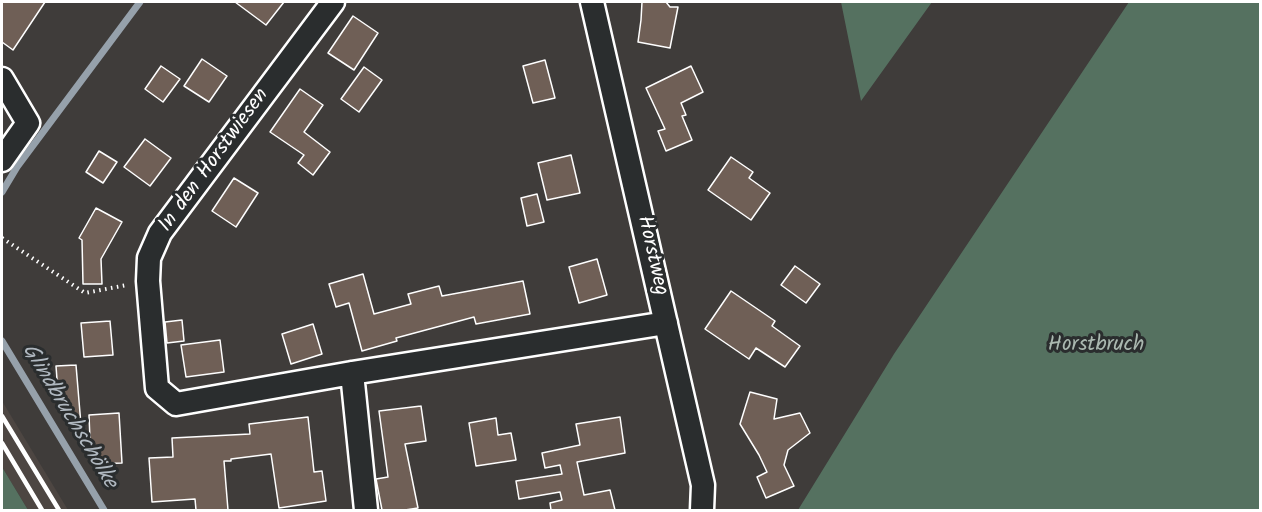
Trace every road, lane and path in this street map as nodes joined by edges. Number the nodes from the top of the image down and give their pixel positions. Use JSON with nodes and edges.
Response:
{"nodes":[{"id":1,"x":333,"y":2,"type":"edge"},
{"id":2,"x":592,"y":2,"type":"edge"},
{"id":3,"x":2,"y":79,"type":"edge"},
{"id":4,"x":2,"y":160,"type":"edge"},
{"id":5,"x":2,"y":238,"type":"edge"},
{"id":6,"x":148,"y":280,"type":"junction"},
{"id":7,"x":666,"y":323,"type":"junction"},
{"id":8,"x":352,"y":373,"type":"junction"},
{"id":9,"x":366,"y":510,"type":"edge"},
{"id":10,"x":702,"y":510,"type":"edge"}],
"edges":[{"from":1,"to":6,"type":"street","name":"In den Horstwiesen"},
{"from":2,"to":7,"type":"street","name":"Horstweg"},
{"from":3,"to":4,"type":"street"},
{"from":5,"to":6,"type":"path"},
{"from":6,"to":8,"type":"street","name":"In den Horstwiesen"},
{"from":7,"to":8,"type":"street","name":"In den Horstwiesen"},
{"from":7,"to":10,"type":"street","name":"Horstweg"},
{"from":8,"to":9,"type":"street"}]}
